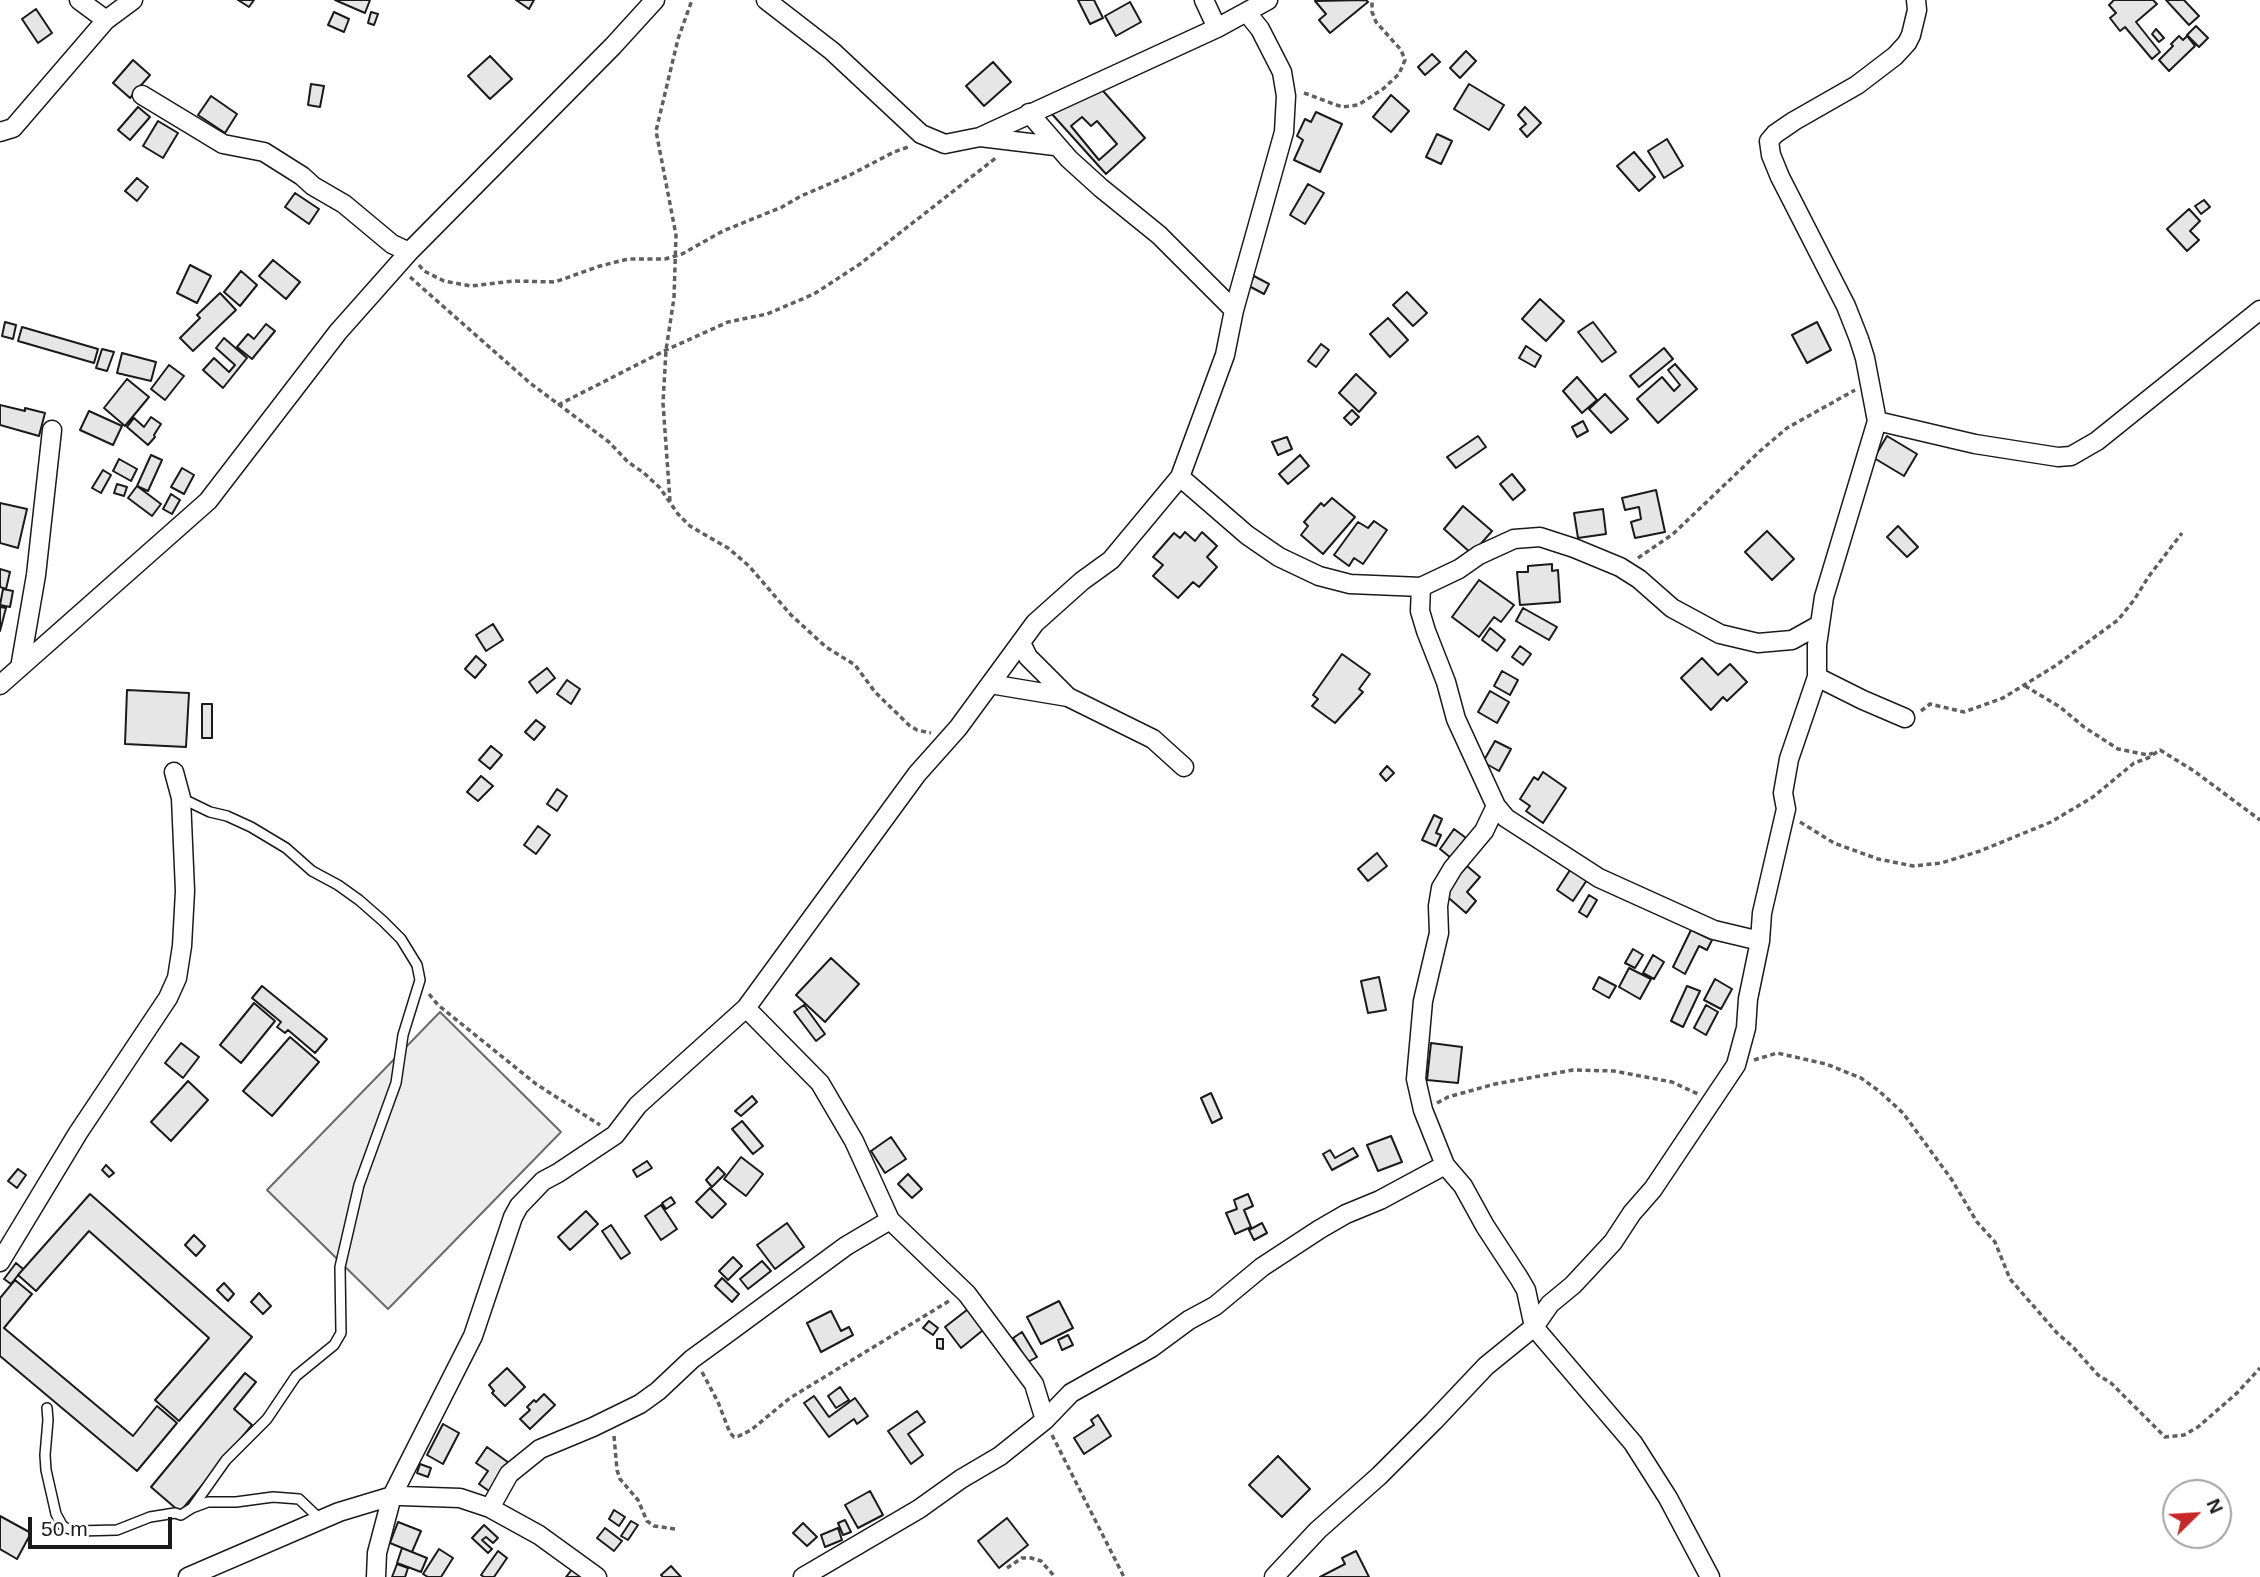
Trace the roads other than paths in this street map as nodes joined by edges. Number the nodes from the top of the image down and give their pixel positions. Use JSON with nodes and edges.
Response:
{"nodes":[{"id":1,"x":79,"y":0,"type":"edge"},
{"id":2,"x":134,"y":0,"type":"edge"},
{"id":3,"x":655,"y":0,"type":"edge"},
{"id":4,"x":766,"y":0,"type":"edge"},
{"id":5,"x":1204,"y":0,"type":"edge"},
{"id":6,"x":1268,"y":0,"type":"edge"},
{"id":7,"x":1916,"y":0,"type":"edge"},
{"id":8,"x":1247,"y":13,"type":"junction"},
{"id":9,"x":106,"y":19,"type":"junction"},
{"id":10,"x":1217,"y":28,"type":"junction"},
{"id":11,"x":142,"y":95,"type":"dead end"},
{"id":12,"x":1029,"y":113,"type":"junction"},
{"id":13,"x":7,"y":130,"type":"edge"},
{"id":14,"x":980,"y":137,"type":"junction"},
{"id":15,"x":0,"y":144,"type":"edge"},
{"id":16,"x":1055,"y":146,"type":"junction"},
{"id":17,"x":404,"y":259,"type":"junction"},
{"id":18,"x":1234,"y":310,"type":"junction"},
{"id":19,"x":2258,"y":315,"type":"edge"},
{"id":20,"x":1877,"y":421,"type":"junction"},
{"id":21,"x":52,"y":430,"type":"dead end"},
{"id":22,"x":1180,"y":477,"type":"junction"},
{"id":23,"x":1421,"y":587,"type":"junction"},
{"id":24,"x":1819,"y":625,"type":"junction"},
{"id":25,"x":1792,"y":640,"type":"junction"},
{"id":26,"x":1021,"y":643,"type":"junction"},
{"id":27,"x":1817,"y":645,"type":"junction"},
{"id":28,"x":23,"y":664,"type":"junction"},
{"id":29,"x":1817,"y":677,"type":"junction"},
{"id":30,"x":990,"y":684,"type":"junction"},
{"id":31,"x":0,"y":685,"type":"edge"},
{"id":32,"x":1068,"y":697,"type":"junction"},
{"id":33,"x":1905,"y":718,"type":"road end"},
{"id":34,"x":1184,"y":766,"type":"dead end"},
{"id":35,"x":174,"y":772,"type":"dead end"},
{"id":36,"x":181,"y":798,"type":"junction"},
{"id":37,"x":1496,"y":806,"type":"junction"},
{"id":38,"x":1760,"y":940,"type":"junction"},
{"id":39,"x":746,"y":1008,"type":"junction"},
{"id":40,"x":1445,"y":1165,"type":"junction"},
{"id":41,"x":890,"y":1220,"type":"junction"},
{"id":42,"x":0,"y":1262,"type":"edge"},
{"id":43,"x":1534,"y":1327,"type":"junction"},
{"id":44,"x":47,"y":1408,"type":"dead end"},
{"id":45,"x":1045,"y":1420,"type":"junction"},
{"id":46,"x":392,"y":1496,"type":"junction"},
{"id":47,"x":192,"y":1508,"type":"junction"},
{"id":48,"x":490,"y":1508,"type":"junction"},
{"id":49,"x":321,"y":1520,"type":"junction"},
{"id":50,"x":188,"y":1577,"type":"edge"},
{"id":51,"x":376,"y":1577,"type":"edge"},
{"id":52,"x":597,"y":1577,"type":"edge"},
{"id":53,"x":803,"y":1577,"type":"edge"},
{"id":54,"x":1274,"y":1577,"type":"edge"},
{"id":55,"x":1710,"y":1577,"type":"edge"}],
"edges":[{"from":1,"to":9,"type":"street"},
{"from":2,"to":9,"type":"street"},
{"from":3,"to":17,"type":"street"},
{"from":4,"to":14,"type":"street"},
{"from":5,"to":10,"type":"street"},
{"from":6,"to":8,"type":"street"},
{"from":7,"to":20,"type":"street"},
{"from":8,"to":10,"type":"street"},
{"from":8,"to":18,"type":"street"},
{"from":9,"to":13,"type":"street"},
{"from":10,"to":12,"type":"street"},
{"from":11,"to":17,"type":"street"},
{"from":12,"to":14,"type":"street"},
{"from":12,"to":16,"type":"street"},
{"from":13,"to":15,"type":"street"},
{"from":14,"to":16,"type":"street"},
{"from":16,"to":18,"type":"street"},
{"from":17,"to":28,"type":"street"},
{"from":18,"to":22,"type":"street"},
{"from":19,"to":20,"type":"street"},
{"from":20,"to":24,"type":"street"},
{"from":21,"to":28,"type":"street"},
{"from":22,"to":23,"type":"street"},
{"from":22,"to":26,"type":"street"},
{"from":23,"to":25,"type":"street"},
{"from":23,"to":37,"type":"street"},
{"from":24,"to":25,"type":"street"},
{"from":24,"to":27,"type":"street"},
{"from":25,"to":27,"type":"street"},
{"from":26,"to":30,"type":"street"},
{"from":26,"to":32,"type":"street"},
{"from":27,"to":29,"type":"street"},
{"from":28,"to":31,"type":"street"},
{"from":29,"to":33,"type":"street"},
{"from":29,"to":38,"type":"street"},
{"from":30,"to":32,"type":"street"},
{"from":30,"to":39,"type":"street"},
{"from":32,"to":34,"type":"street"},
{"from":35,"to":36,"type":"street"},
{"from":36,"to":42,"type":"street"},
{"from":36,"to":47,"type":"lane"},
{"from":37,"to":38,"type":"street"},
{"from":37,"to":40,"type":"street"},
{"from":38,"to":43,"type":"street"},
{"from":39,"to":41,"type":"street"},
{"from":39,"to":46,"type":"street"},
{"from":40,"to":43,"type":"street"},
{"from":40,"to":45,"type":"street"},
{"from":41,"to":45,"type":"street"},
{"from":41,"to":48,"type":"street"},
{"from":43,"to":54,"type":"street"},
{"from":43,"to":55,"type":"street"},
{"from":44,"to":47,"type":"lane"},
{"from":45,"to":53,"type":"street"},
{"from":46,"to":48,"type":"street"},
{"from":46,"to":49,"type":"street"},
{"from":46,"to":51,"type":"street"},
{"from":47,"to":49,"type":"lane"},
{"from":48,"to":52,"type":"street"},
{"from":49,"to":50,"type":"street"}]}
